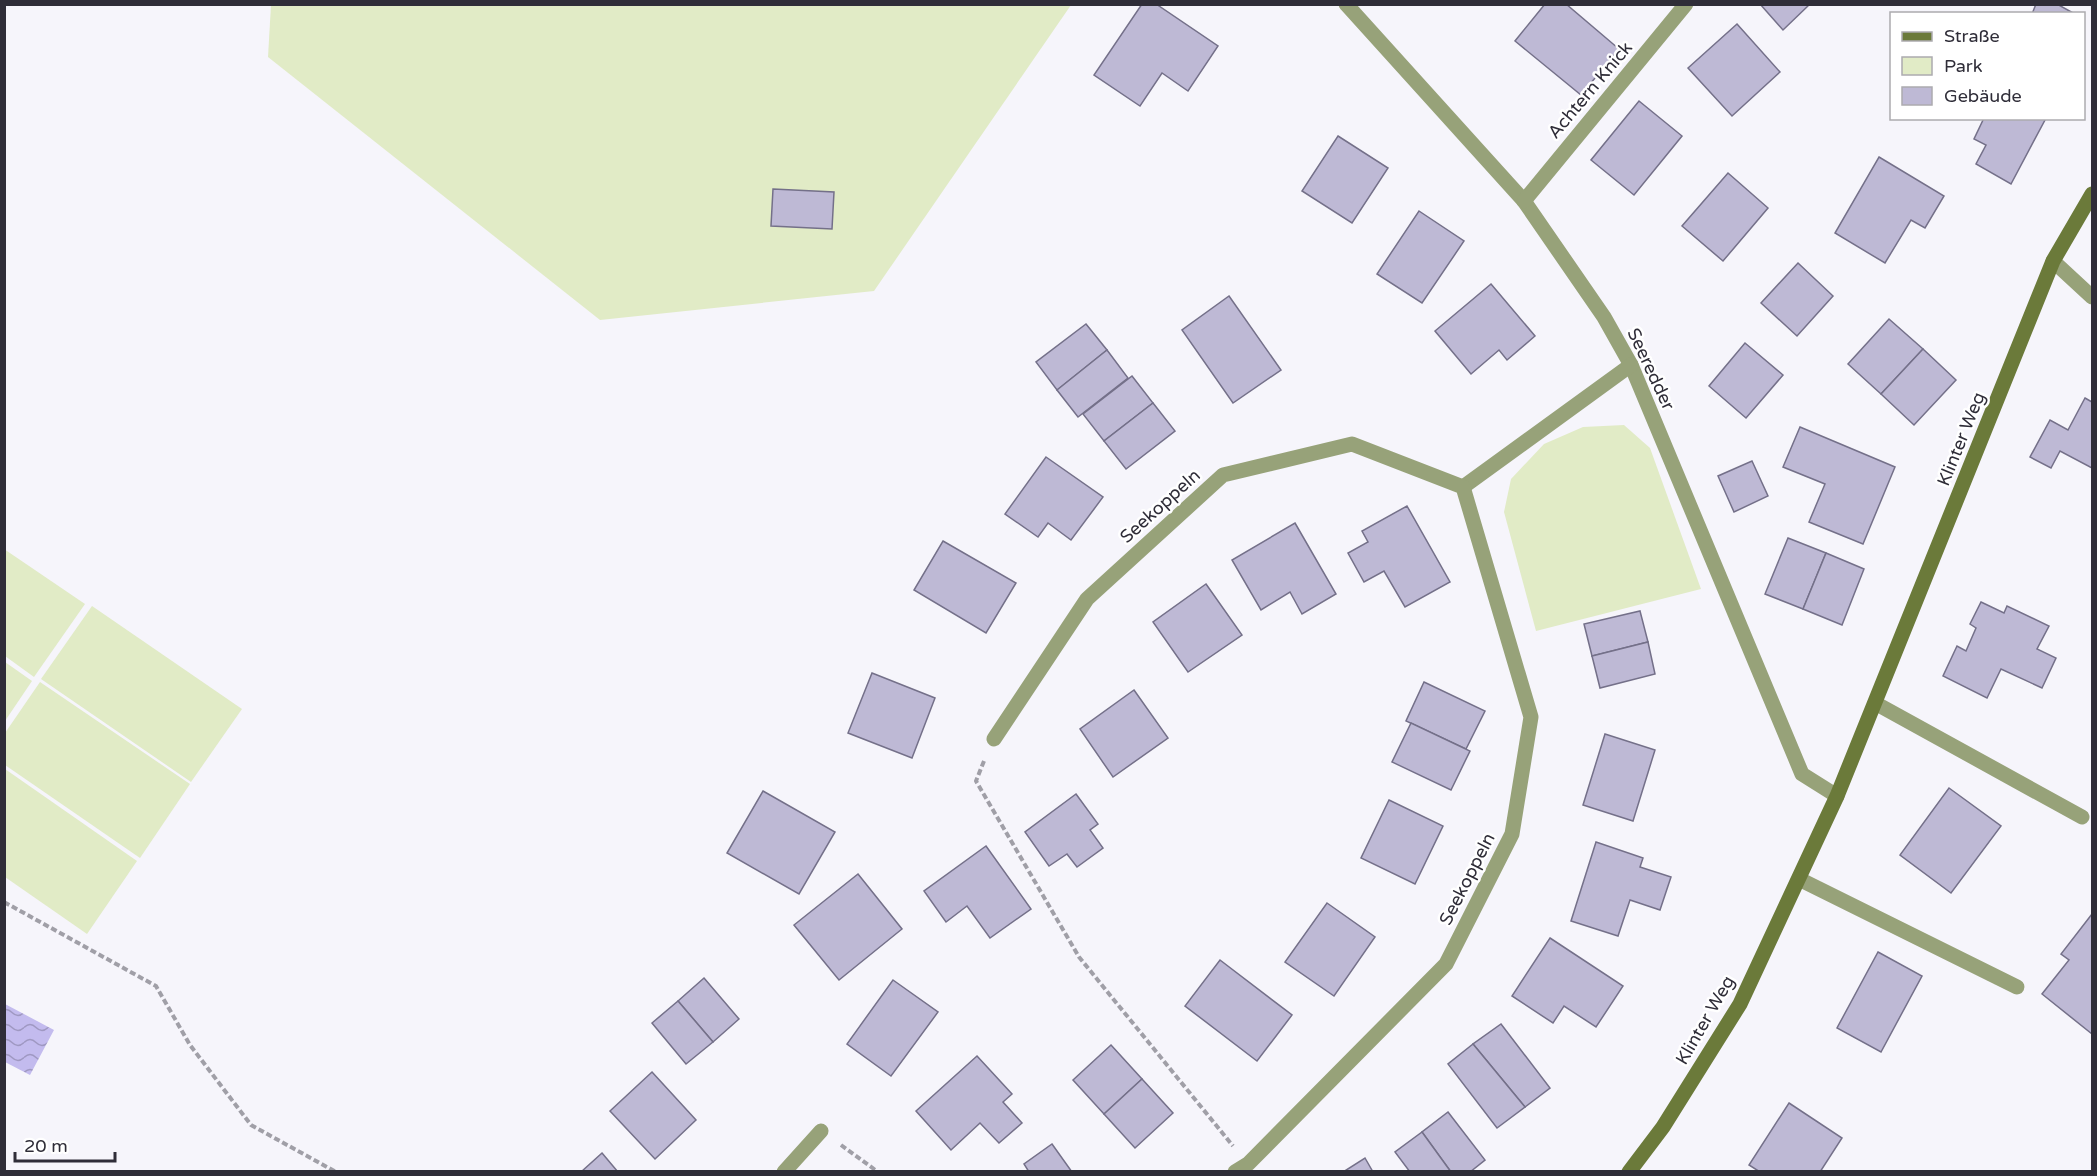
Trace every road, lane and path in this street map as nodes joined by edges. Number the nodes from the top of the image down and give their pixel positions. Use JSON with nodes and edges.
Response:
{"nodes":[{"id":1,"x":1346,"y":4,"type":"edge"},
{"id":2,"x":1686,"y":4,"type":"edge"},
{"id":3,"x":2092,"y":194,"type":"edge"},
{"id":4,"x":1524,"y":201,"type":"junction"},
{"id":5,"x":2053,"y":261,"type":"junction"},
{"id":6,"x":2092,"y":297,"type":"edge"},
{"id":7,"x":1631,"y":365,"type":"junction"},
{"id":8,"x":1463,"y":487,"type":"junction"},
{"id":9,"x":1875,"y":703,"type":"junction"},
{"id":10,"x":994,"y":739,"type":"joint"},
{"id":11,"x":1837,"y":796,"type":"junction"},
{"id":12,"x":2082,"y":817,"type":"dead end"},
{"id":13,"x":1799,"y":879,"type":"junction"},
{"id":14,"x":4,"y":902,"type":"edge"},
{"id":15,"x":2017,"y":987,"type":"dead end"},
{"id":16,"x":821,"y":1131,"type":"joint"},
{"id":17,"x":1242,"y":1168,"type":"edge"},
{"id":18,"x":336,"y":1172,"type":"edge"},
{"id":19,"x":784,"y":1172,"type":"edge"},
{"id":20,"x":878,"y":1172,"type":"edge"},
{"id":21,"x":1629,"y":1172,"type":"edge"}],
"edges":[{"from":1,"to":4,"type":"street","name":"Seeredder"},
{"from":2,"to":4,"type":"street","name":"Achtern Knick"},
{"from":3,"to":5,"type":"street","name":"Klinter Weg"},
{"from":4,"to":7,"type":"street","name":"Seeredder"},
{"from":5,"to":6,"type":"street"},
{"from":5,"to":9,"type":"street","name":"Klinter Weg"},
{"from":7,"to":8,"type":"street"},
{"from":7,"to":11,"type":"street","name":"Seeredder"},
{"from":8,"to":10,"type":"street","name":"Seekoppeln"},
{"from":8,"to":17,"type":"street","name":"Seekoppeln"},
{"from":9,"to":11,"type":"street","name":"Klinter Weg"},
{"from":9,"to":12,"type":"street"},
{"from":10,"to":17,"type":"path"},
{"from":11,"to":13,"type":"street","name":"Klinter Weg"},
{"from":13,"to":15,"type":"street"},
{"from":13,"to":21,"type":"street","name":"Klinter Weg"},
{"from":14,"to":18,"type":"path"},
{"from":16,"to":19,"type":"street"},
{"from":16,"to":20,"type":"path"}]}
